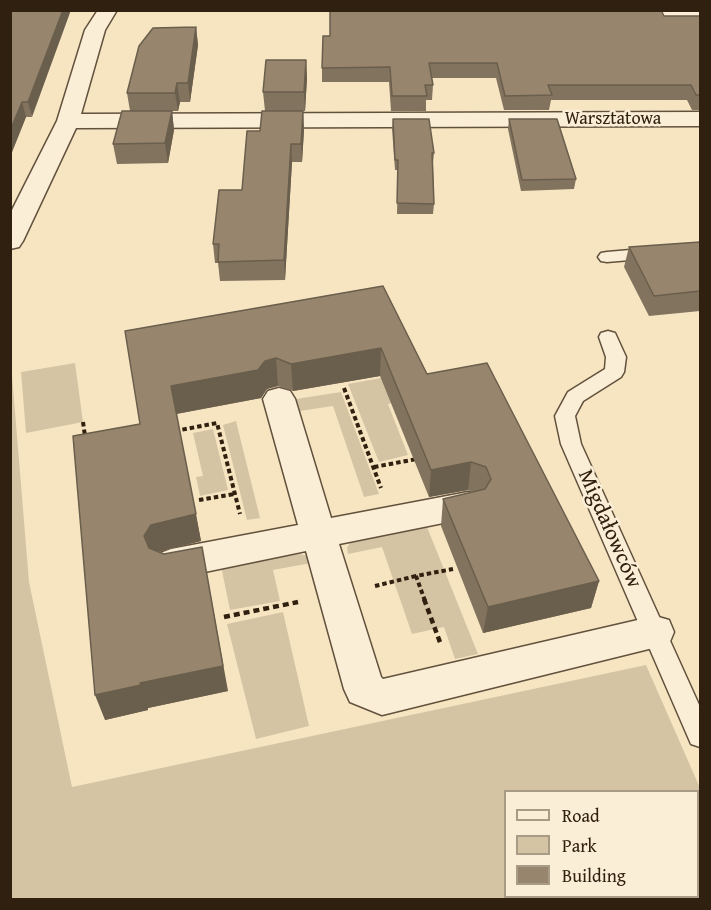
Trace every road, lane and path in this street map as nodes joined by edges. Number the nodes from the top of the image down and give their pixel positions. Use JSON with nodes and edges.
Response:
{"nodes":[{"id":1,"x":108,"y":10,"type":"edge"},
{"id":2,"x":602,"y":16,"type":"edge"},
{"id":3,"x":700,"y":16,"type":"edge"},
{"id":4,"x":700,"y":119,"type":"edge"},
{"id":5,"x":68,"y":121,"type":"junction"},
{"id":6,"x":10,"y":241,"type":"edge"},
{"id":7,"x":700,"y":249,"type":"edge"},
{"id":8,"x":606,"y":257,"type":"dead end"},
{"id":9,"x":608,"y":337,"type":"dead end"},
{"id":10,"x":279,"y":399,"type":"dead end"},
{"id":11,"x":420,"y":458,"type":"edge"},
{"id":12,"x":374,"y":467,"type":"dead end"},
{"id":13,"x":236,"y":494,"type":"dead end"},
{"id":14,"x":199,"y":500,"type":"dead end"},
{"id":15,"x":468,"y":506,"type":"edge"},
{"id":16,"x":318,"y":534,"type":"junction"},
{"id":17,"x":171,"y":564,"type":"edge"},
{"id":18,"x":453,"y":569,"type":"dead end"},
{"id":19,"x":336,"y":595,"type":"junction"},
{"id":20,"x":224,"y":617,"type":"dead end"},
{"id":21,"x":655,"y":632,"type":"junction"},
{"id":22,"x":453,"y":680,"type":"junction"},
{"id":23,"x":700,"y":735,"type":"edge"}],
"edges":[{"from":1,"to":5,"type":"street"},
{"from":2,"to":3,"type":"street"},
{"from":4,"to":5,"type":"street","name":"Warsztatowa"},
{"from":5,"to":6,"type":"street"},
{"from":7,"to":8,"type":"lane"},
{"from":9,"to":21,"type":"lane","name":"Migdałowców"},
{"from":10,"to":16,"type":"street"},
{"from":11,"to":12,"type":"path"},
{"from":13,"to":14,"type":"path"},
{"from":15,"to":16,"type":"street"},
{"from":16,"to":17,"type":"street"},
{"from":16,"to":19,"type":"street"},
{"from":18,"to":22,"type":"path"},
{"from":19,"to":20,"type":"path"},
{"from":19,"to":22,"type":"street"},
{"from":21,"to":22,"type":"street"},
{"from":21,"to":23,"type":"lane","name":"Migdałowców"}]}
